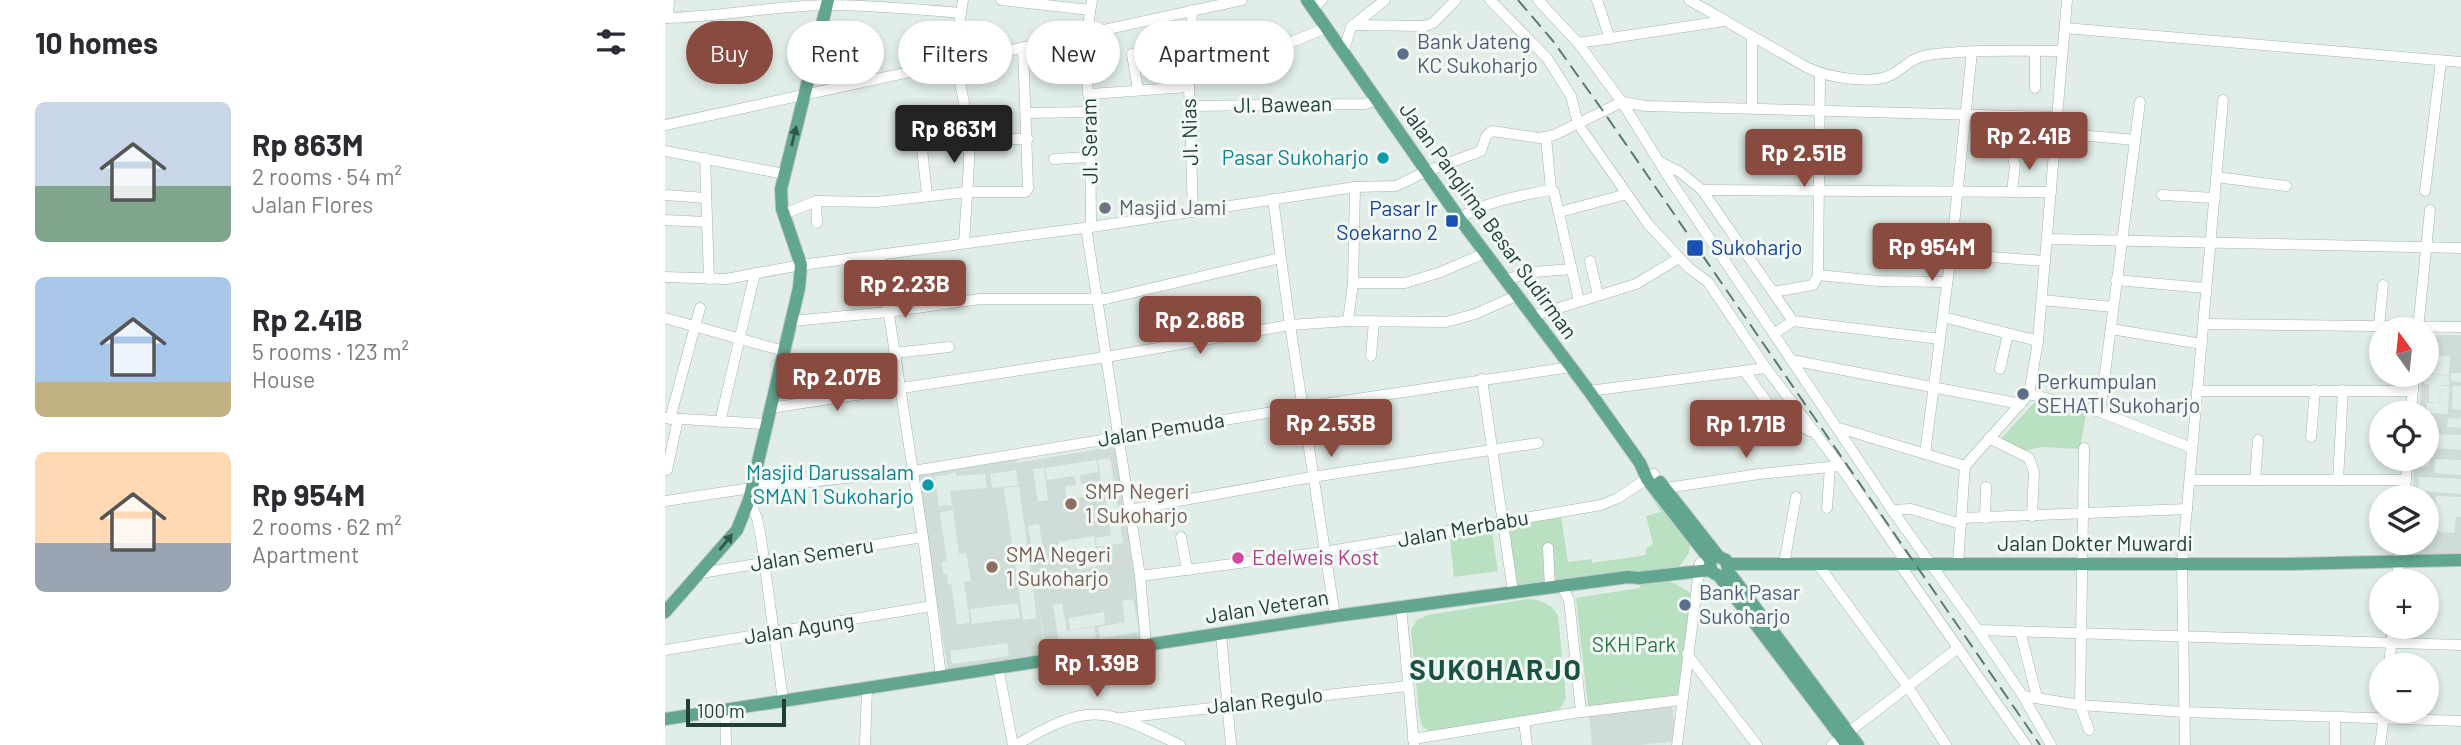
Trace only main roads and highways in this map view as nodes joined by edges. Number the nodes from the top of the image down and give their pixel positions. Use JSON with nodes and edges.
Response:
{"nodes":[{"id":1,"x":1317,"y":2,"type":"edge"},
{"id":2,"x":827,"y":3,"type":"edge"},
{"id":3,"x":2461,"y":560,"type":"edge"},
{"id":4,"x":1714,"y":566,"type":"junction"},
{"id":5,"x":666,"y":611,"type":"edge"},
{"id":6,"x":665,"y":719,"type":"edge"},
{"id":7,"x":1842,"y":740,"type":"edge"},
{"id":8,"x":1859,"y":745,"type":"edge"}],
"edges":[{"from":1,"to":4,"type":"main road","name":"Jalan Panglima Besar Sudirman"},
{"from":5,"to":2,"type":"main road","one_way":true},
{"from":3,"to":4,"type":"main road","name":"Jalan Dokter Muwardi"},
{"from":4,"to":6,"type":"main road","name":"Jalan Veteran"},
{"from":4,"to":7,"type":"main road","name":"Jalan Panglima Besar Sudirman"},
{"from":7,"to":8,"type":"main road","name":"Jalan Panglima Besar Sudirman"}]}
